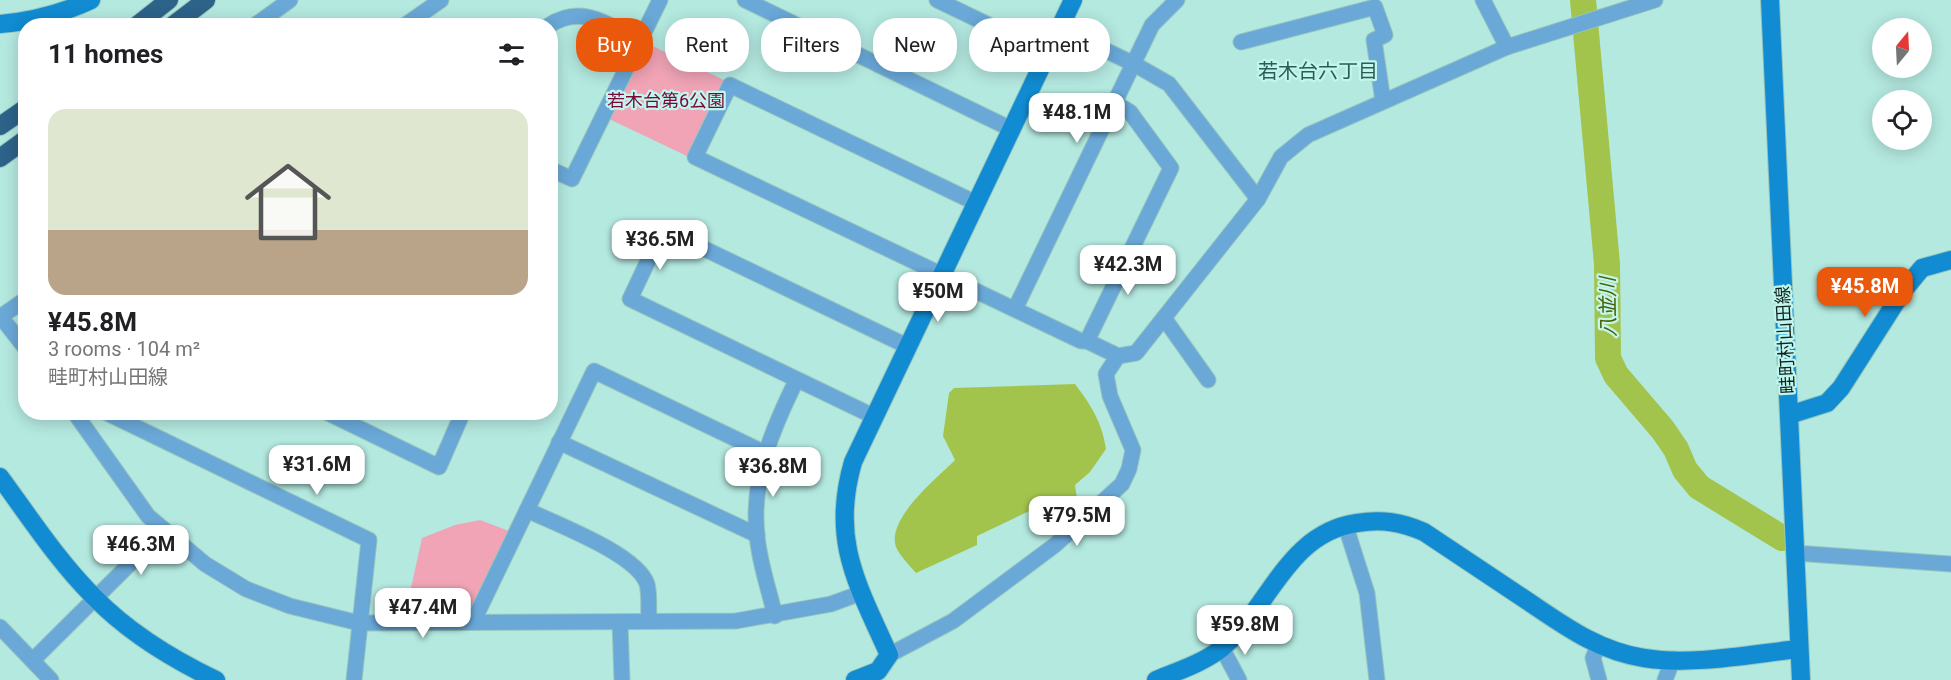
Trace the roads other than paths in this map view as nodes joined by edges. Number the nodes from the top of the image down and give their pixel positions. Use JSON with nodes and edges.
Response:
{"nodes":[{"id":1,"x":91,"y":0,"type":"edge"},
{"id":2,"x":169,"y":0,"type":"edge"},
{"id":3,"x":206,"y":0,"type":"edge"},
{"id":4,"x":290,"y":0,"type":"edge"},
{"id":5,"x":660,"y":0,"type":"edge"},
{"id":6,"x":745,"y":0,"type":"edge"},
{"id":7,"x":937,"y":0,"type":"edge"},
{"id":8,"x":1073,"y":0,"type":"edge"},
{"id":9,"x":1177,"y":0,"type":"edge"},
{"id":10,"x":1655,"y":0,"type":"edge"},
{"id":11,"x":1770,"y":0,"type":"edge"},
{"id":12,"x":1484,"y":1,"type":"edge"},
{"id":13,"x":432,"y":2,"type":"edge"},
{"id":14,"x":42,"y":18,"type":"edge"},
{"id":15,"x":146,"y":18,"type":"edge"},
{"id":16,"x":182,"y":18,"type":"edge"},
{"id":17,"x":265,"y":18,"type":"edge"},
{"id":18,"x":413,"y":18,"type":"edge"},
{"id":19,"x":594,"y":18,"type":"edge"},
{"id":20,"x":651,"y":18,"type":"edge"},
{"id":21,"x":974,"y":18,"type":"edge"},
{"id":22,"x":1064,"y":18,"type":"edge"},
{"id":23,"x":18,"y":21,"type":"edge"},
{"id":24,"x":558,"y":21,"type":"edge"},
{"id":25,"x":0,"y":24,"type":"edge"},
{"id":26,"x":1241,"y":42,"type":"dead end"},
{"id":27,"x":1507,"y":47,"type":"junction"},
{"id":28,"x":1110,"y":52,"type":"edge"},
{"id":29,"x":1134,"y":64,"type":"junction"},
{"id":30,"x":624,"y":72,"type":"edge"},
{"id":31,"x":1038,"y":72,"type":"edge"},
{"id":32,"x":1383,"y":101,"type":"junction"},
{"id":33,"x":1115,"y":103,"type":"junction"},
{"id":34,"x":18,"y":114,"type":"edge"},
{"id":35,"x":0,"y":126,"type":"edge"},
{"id":36,"x":1011,"y":129,"type":"junction"},
{"id":37,"x":18,"y":145,"type":"edge"},
{"id":38,"x":0,"y":158,"type":"edge"},
{"id":39,"x":558,"y":173,"type":"edge"},
{"id":40,"x":1258,"y":199,"type":"junction"},
{"id":41,"x":976,"y":203,"type":"junction"},
{"id":42,"x":1951,"y":260,"type":"edge"},
{"id":43,"x":942,"y":275,"type":"junction"},
{"id":44,"x":18,"y":305,"type":"edge"},
{"id":45,"x":1015,"y":309,"type":"junction"},
{"id":46,"x":0,"y":317,"type":"edge"},
{"id":47,"x":1164,"y":318,"type":"junction"},
{"id":48,"x":18,"y":339,"type":"edge"},
{"id":49,"x":1087,"y":341,"type":"junction"},
{"id":50,"x":907,"y":346,"type":"junction"},
{"id":51,"x":1118,"y":356,"type":"junction"},
{"id":52,"x":1208,"y":380,"type":"dead end"},
{"id":53,"x":796,"y":381,"type":"junction"},
{"id":54,"x":1789,"y":415,"type":"junction"},
{"id":55,"x":873,"y":416,"type":"junction"},
{"id":56,"x":80,"y":420,"type":"edge"},
{"id":57,"x":122,"y":420,"type":"edge"},
{"id":58,"x":342,"y":420,"type":"edge"},
{"id":59,"x":460,"y":420,"type":"edge"},
{"id":60,"x":559,"y":442,"type":"junction"},
{"id":61,"x":765,"y":453,"type":"junction"},
{"id":62,"x":0,"y":477,"type":"edge"},
{"id":63,"x":527,"y":510,"type":"junction"},
{"id":64,"x":1345,"y":524,"type":"junction"},
{"id":65,"x":163,"y":531,"type":"junction"},
{"id":66,"x":757,"y":535,"type":"junction"},
{"id":67,"x":1795,"y":553,"type":"junction"},
{"id":68,"x":1951,"y":564,"type":"edge"},
{"id":69,"x":861,"y":593,"type":"junction"},
{"id":70,"x":95,"y":598,"type":"junction"},
{"id":71,"x":775,"y":616,"type":"junction"},
{"id":72,"x":649,"y":621,"type":"junction"},
{"id":73,"x":473,"y":622,"type":"junction"},
{"id":74,"x":359,"y":623,"type":"junction"},
{"id":75,"x":620,"y":623,"type":"junction"},
{"id":76,"x":0,"y":627,"type":"edge"},
{"id":77,"x":1598,"y":646,"type":"junction"},
{"id":78,"x":1222,"y":648,"type":"junction"},
{"id":79,"x":1799,"y":649,"type":"junction"},
{"id":80,"x":889,"y":655,"type":"junction"},
{"id":81,"x":34,"y":659,"type":"junction"},
{"id":82,"x":1673,"y":659,"type":"junction"},
{"id":83,"x":51,"y":680,"type":"edge"},
{"id":84,"x":216,"y":680,"type":"edge"},
{"id":85,"x":354,"y":680,"type":"edge"},
{"id":86,"x":621,"y":680,"type":"edge"},
{"id":87,"x":855,"y":680,"type":"edge"},
{"id":88,"x":1156,"y":680,"type":"edge"},
{"id":89,"x":1239,"y":680,"type":"edge"},
{"id":90,"x":1377,"y":680,"type":"edge"},
{"id":91,"x":1599,"y":680,"type":"edge"},
{"id":92,"x":1665,"y":680,"type":"edge"},
{"id":93,"x":1801,"y":680,"type":"edge"}],
"edges":[{"from":1,"to":14,"type":"street"},
{"from":2,"to":15,"type":"highway"},
{"from":3,"to":16,"type":"highway"},
{"from":4,"to":17,"type":"street"},
{"from":5,"to":20,"type":"street"},
{"from":6,"to":36,"type":"street"},
{"from":7,"to":21,"type":"street"},
{"from":8,"to":22,"type":"street"},
{"from":9,"to":29,"type":"street"},
{"from":10,"to":27,"type":"street"},
{"from":11,"to":54,"type":"street","name":"畦町村山田線"},
{"from":12,"to":27,"type":"street"},
{"from":13,"to":18,"type":"street"},
{"from":19,"to":24,"type":"street"},
{"from":23,"to":25,"type":"street"},
{"from":26,"to":32,"type":"street"},
{"from":27,"to":32,"type":"street"},
{"from":28,"to":29,"type":"street"},
{"from":29,"to":33,"type":"street"},
{"from":29,"to":40,"type":"street"},
{"from":30,"to":39,"type":"street"},
{"from":31,"to":36,"type":"street"},
{"from":32,"to":40,"type":"street"},
{"from":33,"to":45,"type":"street"},
{"from":33,"to":49,"type":"street"},
{"from":34,"to":35,"type":"highway"},
{"from":36,"to":41,"type":"street"},
{"from":37,"to":38,"type":"highway"},
{"from":40,"to":47,"type":"street"},
{"from":41,"to":43,"type":"street"},
{"from":41,"to":43,"type":"street"},
{"from":42,"to":54,"type":"street"},
{"from":43,"to":45,"type":"street"},
{"from":43,"to":50,"type":"street"},
{"from":44,"to":46,"type":"street"},
{"from":45,"to":49,"type":"street"},
{"from":46,"to":48,"type":"street"},
{"from":47,"to":51,"type":"street"},
{"from":47,"to":52,"type":"street"},
{"from":49,"to":51,"type":"street"},
{"from":50,"to":53,"type":"street"},
{"from":50,"to":55,"type":"street"},
{"from":51,"to":80,"type":"street"},
{"from":53,"to":55,"type":"street"},
{"from":53,"to":61,"type":"street"},
{"from":54,"to":67,"type":"street","name":"畦町村山田線"},
{"from":55,"to":69,"type":"street"},
{"from":56,"to":65,"type":"street"},
{"from":57,"to":74,"type":"street"},
{"from":58,"to":59,"type":"street"},
{"from":60,"to":61,"type":"street"},
{"from":60,"to":63,"type":"street"},
{"from":60,"to":66,"type":"street"},
{"from":61,"to":66,"type":"street"},
{"from":62,"to":70,"type":"street"},
{"from":63,"to":72,"type":"street"},
{"from":63,"to":73,"type":"street"},
{"from":64,"to":77,"type":"street"},
{"from":64,"to":78,"type":"street"},
{"from":64,"to":90,"type":"street"},
{"from":65,"to":70,"type":"street"},
{"from":65,"to":74,"type":"street"},
{"from":66,"to":71,"type":"street"},
{"from":67,"to":68,"type":"street"},
{"from":67,"to":79,"type":"street","name":"畦町村山田線"},
{"from":69,"to":71,"type":"street"},
{"from":69,"to":80,"type":"street"},
{"from":70,"to":81,"type":"street"},
{"from":70,"to":84,"type":"street"},
{"from":71,"to":72,"type":"street"},
{"from":72,"to":75,"type":"street"},
{"from":73,"to":74,"type":"street"},
{"from":73,"to":75,"type":"street"},
{"from":74,"to":85,"type":"street"},
{"from":75,"to":86,"type":"street"},
{"from":76,"to":81,"type":"street"},
{"from":77,"to":82,"type":"street"},
{"from":77,"to":91,"type":"street"},
{"from":78,"to":88,"type":"street"},
{"from":78,"to":89,"type":"street"},
{"from":79,"to":82,"type":"street"},
{"from":79,"to":93,"type":"street","name":"畦町村山田線"},
{"from":80,"to":87,"type":"street"},
{"from":81,"to":83,"type":"street"},
{"from":82,"to":92,"type":"street"}]}
